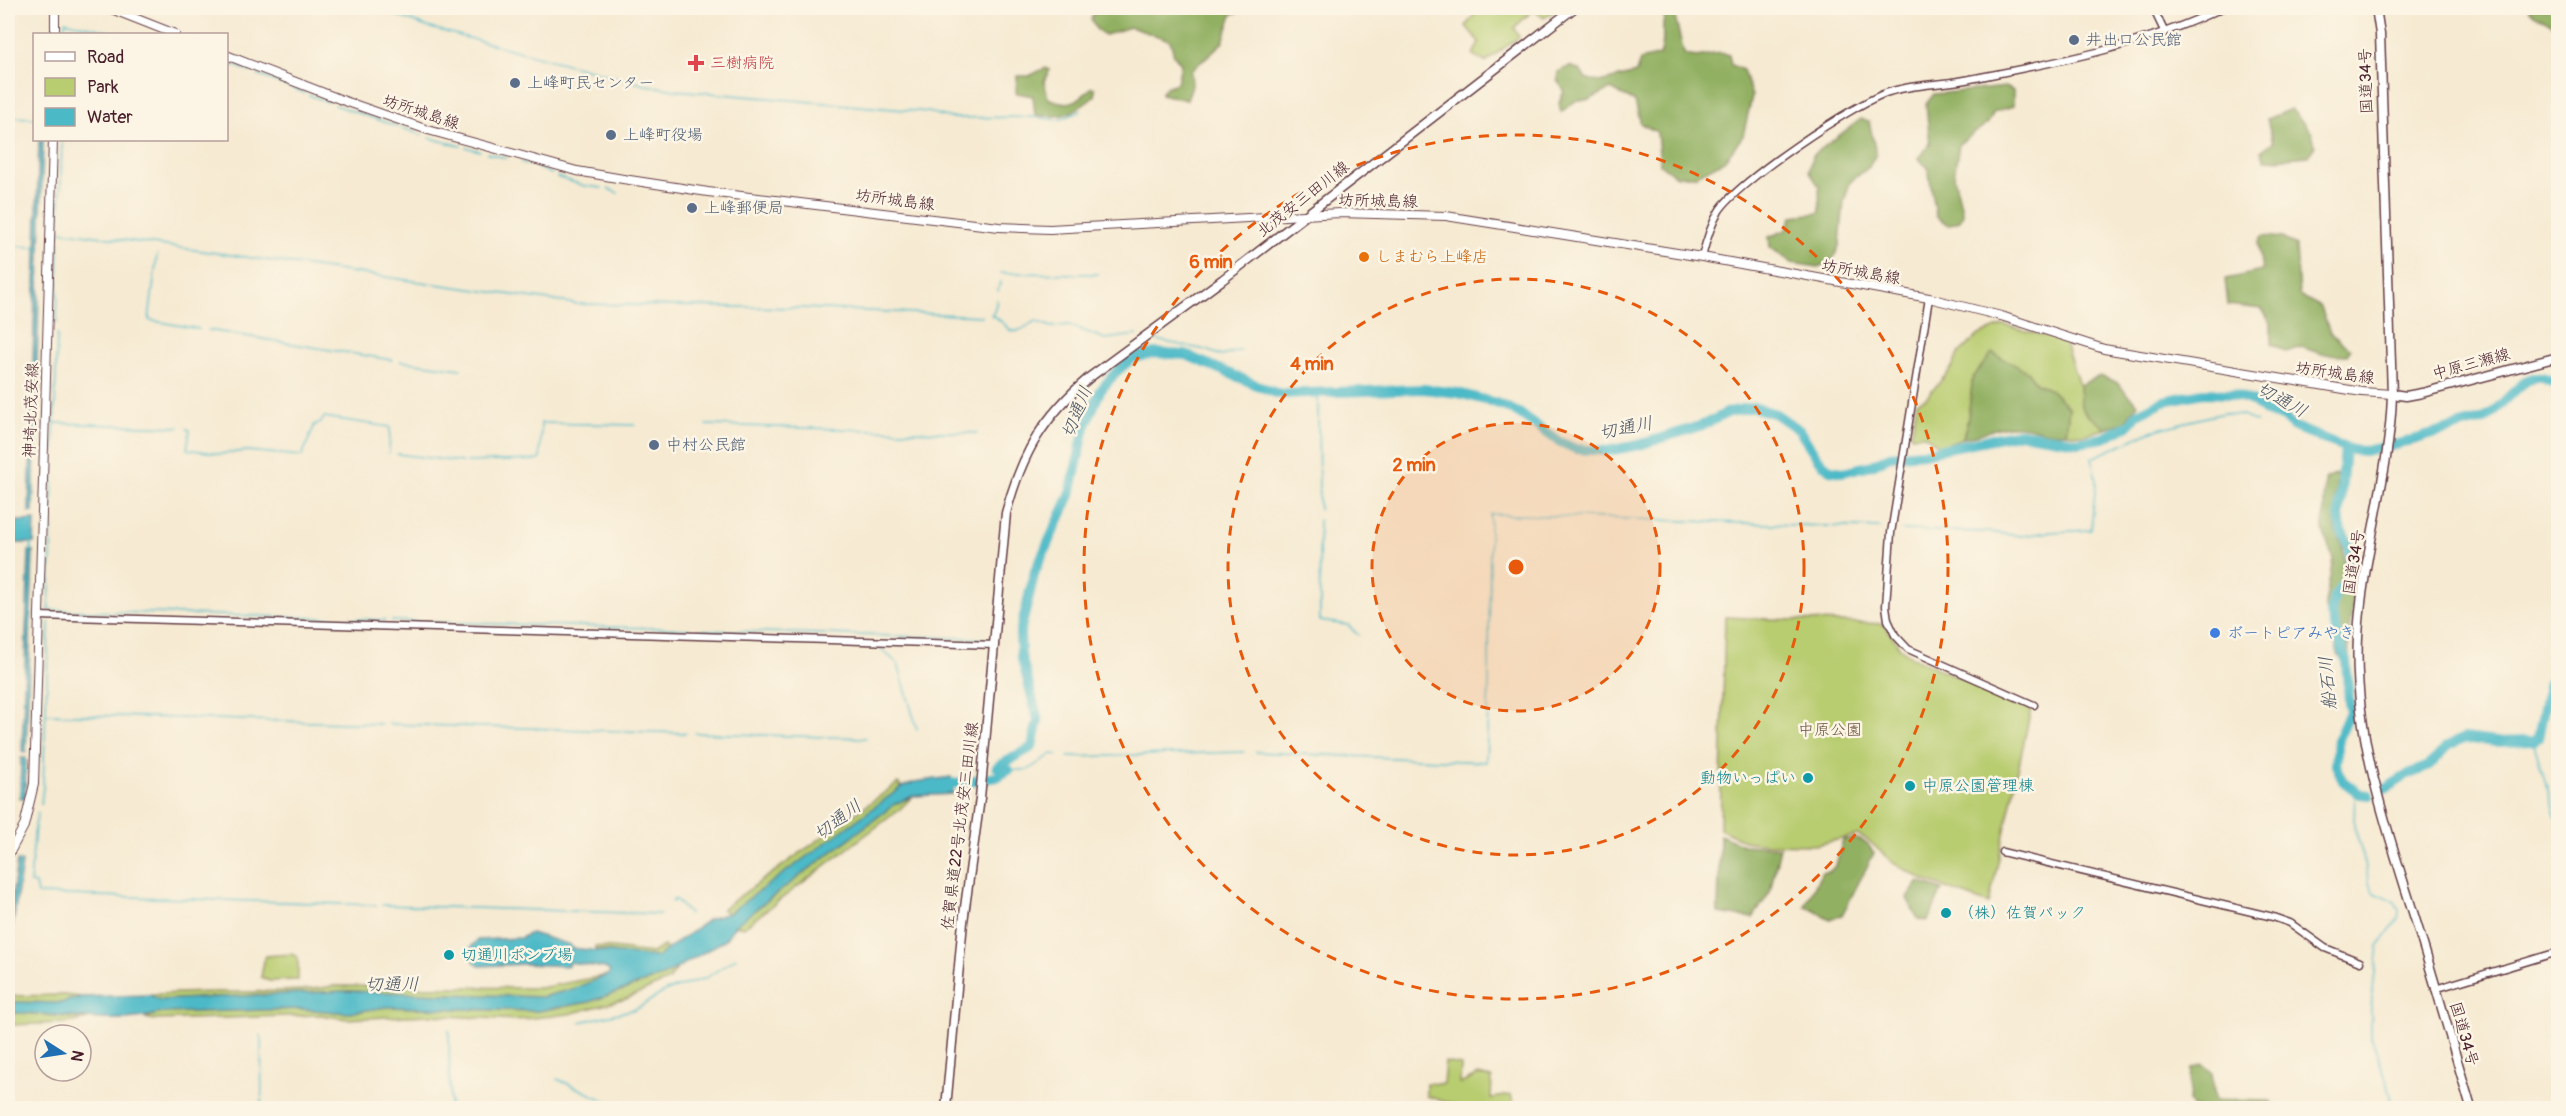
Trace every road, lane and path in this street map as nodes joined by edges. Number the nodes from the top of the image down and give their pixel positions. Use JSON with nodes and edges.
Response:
{"nodes":[{"id":1,"x":55,"y":8,"type":"edge"},
{"id":2,"x":109,"y":8,"type":"edge"},
{"id":3,"x":1574,"y":8,"type":"edge"},
{"id":4,"x":2153,"y":8,"type":"edge"},
{"id":5,"x":2222,"y":8,"type":"edge"},
{"id":6,"x":2376,"y":8,"type":"edge"},
{"id":7,"x":55,"y":33,"type":"edge"},
{"id":8,"x":172,"y":33,"type":"edge"},
{"id":9,"x":2165,"y":33,"type":"junction"},
{"id":10,"x":228,"y":55,"type":"edge"},
{"id":11,"x":52,"y":141,"type":"edge"},
{"id":12,"x":1307,"y":215,"type":"junction"},
{"id":13,"x":1702,"y":257,"type":"junction"},
{"id":14,"x":1929,"y":298,"type":"junction"},
{"id":15,"x":2559,"y":357,"type":"edge"},
{"id":16,"x":2391,"y":394,"type":"junction"},
{"id":17,"x":1002,"y":548,"type":"joint"},
{"id":18,"x":39,"y":616,"type":"junction"},
{"id":19,"x":995,"y":645,"type":"junction"},
{"id":20,"x":2034,"y":705,"type":"dead end"},
{"id":21,"x":2002,"y":852,"type":"dead end"},
{"id":22,"x":8,"y":856,"type":"edge"},
{"id":23,"x":2559,"y":952,"type":"edge"},
{"id":24,"x":2360,"y":962,"type":"dead end"},
{"id":25,"x":2435,"y":989,"type":"junction"},
{"id":26,"x":946,"y":1108,"type":"edge"},
{"id":27,"x":2471,"y":1108,"type":"edge"}],
"edges":[{"from":1,"to":7,"type":"main road"},
{"from":2,"to":8,"type":"main road"},
{"from":3,"to":12,"type":"main road","name":"北茂安三田川線"},
{"from":4,"to":9,"type":"street"},
{"from":5,"to":9,"type":"street"},
{"from":6,"to":16,"type":"main road","name":"国道34号"},
{"from":9,"to":13,"type":"street"},
{"from":10,"to":12,"type":"main road","name":"坊所城島線"},
{"from":11,"to":18,"type":"main road","name":"神埼北茂安線"},
{"from":12,"to":13,"type":"main road","name":"坊所城島線"},
{"from":12,"to":17,"type":"main road","name":"北茂安三田川線"},
{"from":13,"to":14,"type":"main road","name":"坊所城島線"},
{"from":14,"to":16,"type":"main road","name":"坊所城島線"},
{"from":14,"to":20,"type":"street"},
{"from":15,"to":16,"type":"main road","name":"中原三瀬線"},
{"from":16,"to":25,"type":"main road","name":"国道34号"},
{"from":17,"to":19,"type":"main road","name":"佐賀県道22号北茂安三田川線"},
{"from":18,"to":19,"type":"street"},
{"from":18,"to":22,"type":"main road","name":"神埼北茂安線"},
{"from":19,"to":26,"type":"main road","name":"佐賀県道22号北茂安三田川線"},
{"from":21,"to":24,"type":"street"},
{"from":23,"to":25,"type":"street"},
{"from":25,"to":27,"type":"main road","name":"国道34号"}]}
